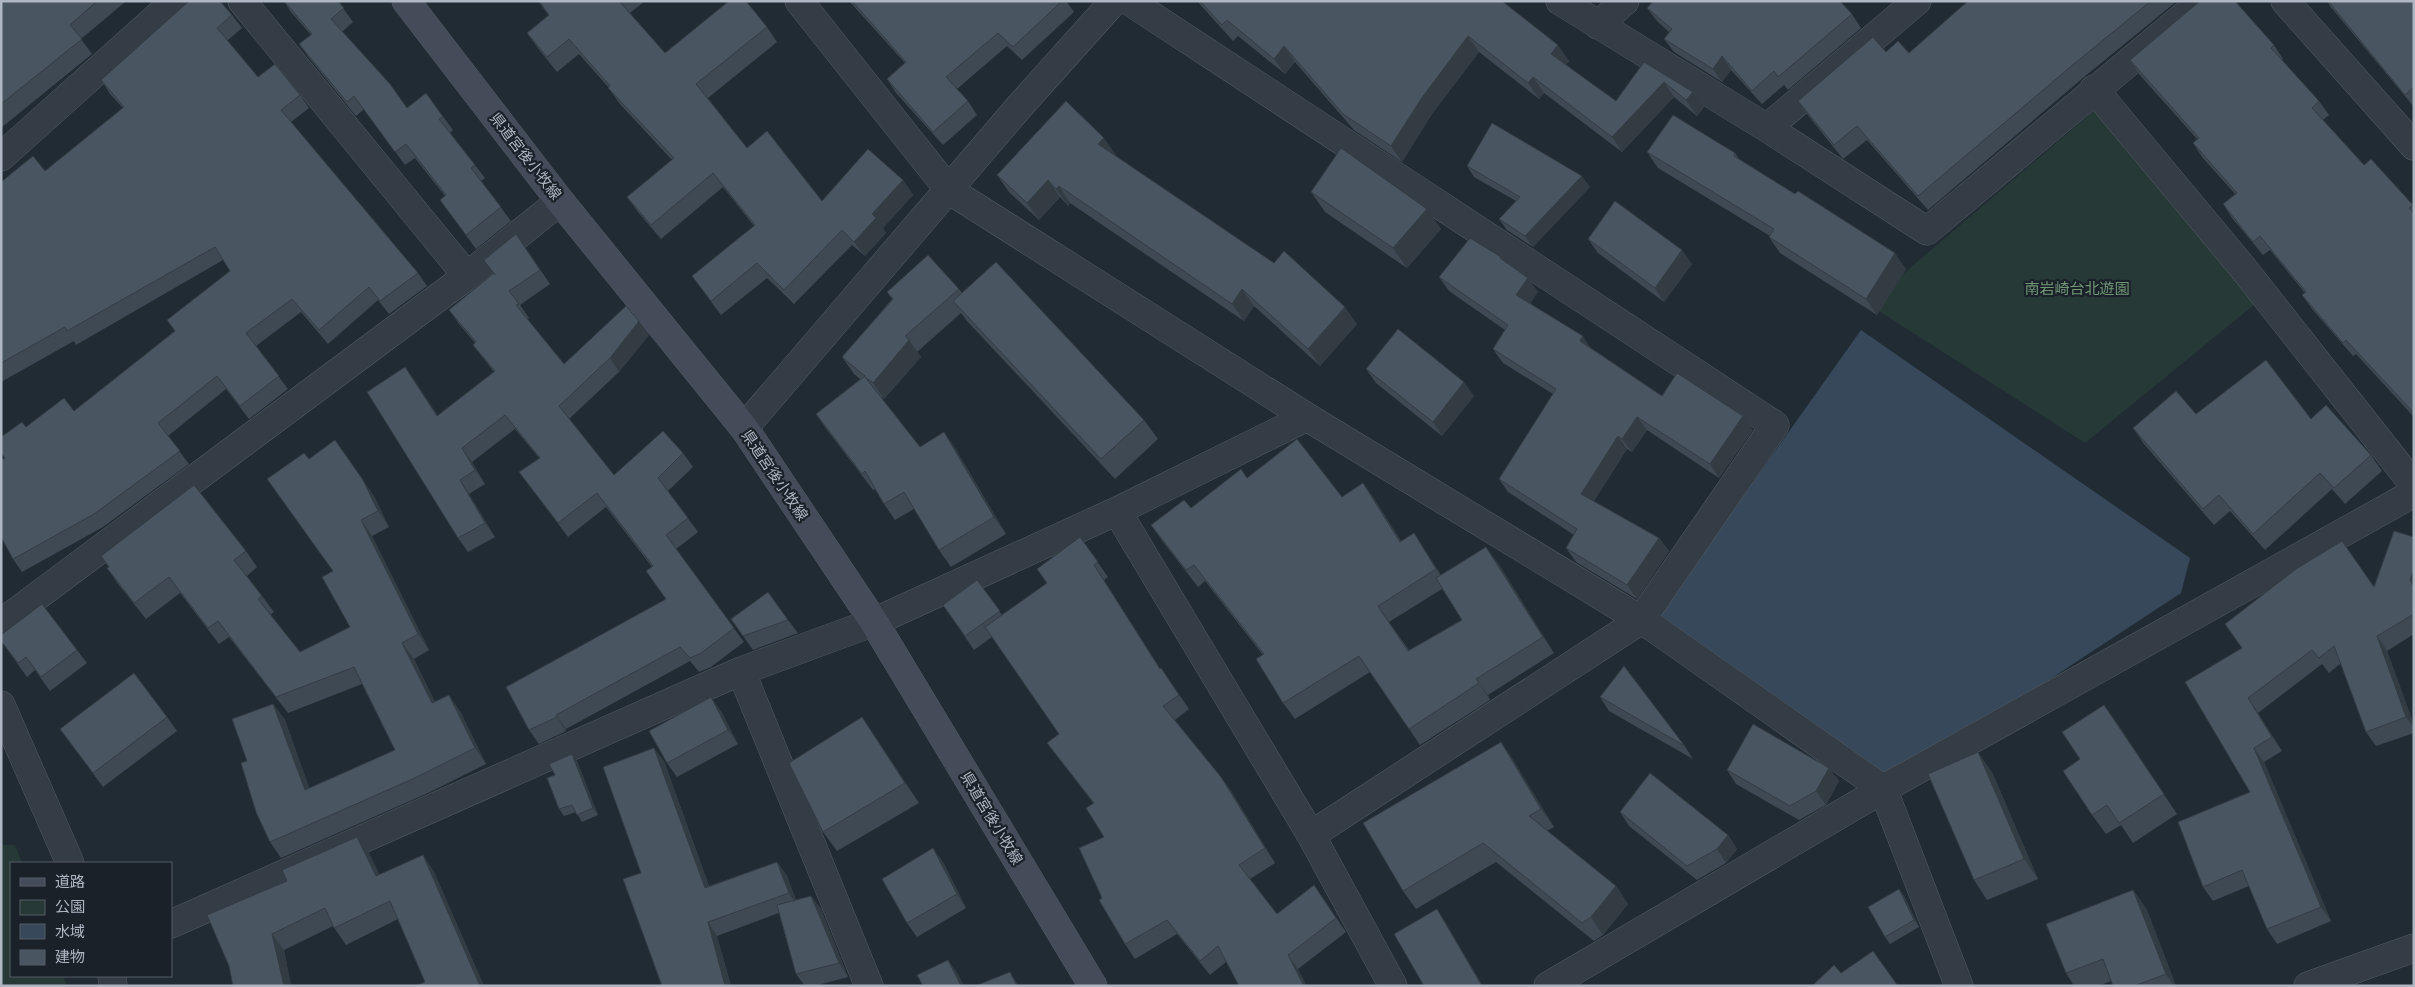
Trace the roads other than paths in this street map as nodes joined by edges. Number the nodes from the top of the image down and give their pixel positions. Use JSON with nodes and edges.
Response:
{"nodes":[{"id":1,"x":175,"y":1,"type":"edge"},
{"id":2,"x":242,"y":1,"type":"edge"},
{"id":3,"x":406,"y":1,"type":"edge"},
{"id":4,"x":799,"y":1,"type":"edge"},
{"id":5,"x":1114,"y":1,"type":"edge"},
{"id":6,"x":1129,"y":1,"type":"edge"},
{"id":7,"x":1560,"y":1,"type":"edge"},
{"id":8,"x":1625,"y":1,"type":"edge"},
{"id":9,"x":1917,"y":1,"type":"edge"},
{"id":10,"x":2202,"y":1,"type":"edge"},
{"id":11,"x":2286,"y":1,"type":"edge"},
{"id":12,"x":1598,"y":24,"type":"junction"},
{"id":13,"x":2094,"y":89,"type":"junction"},
{"id":14,"x":1767,"y":128,"type":"junction"},
{"id":15,"x":2414,"y":146,"type":"edge"},
{"id":16,"x":1,"y":157,"type":"edge"},
{"id":17,"x":949,"y":190,"type":"junction"},
{"id":18,"x":560,"y":200,"type":"junction"},
{"id":19,"x":467,"y":276,"type":"junction"},
{"id":20,"x":1306,"y":416,"type":"junction"},
{"id":21,"x":744,"y":428,"type":"junction"},
{"id":22,"x":2414,"y":485,"type":"edge"},
{"id":23,"x":2414,"y":493,"type":"edge"},
{"id":24,"x":1117,"y":511,"type":"junction"},
{"id":25,"x":1641,"y":620,"type":"junction"},
{"id":26,"x":874,"y":622,"type":"junction"},
{"id":27,"x":1,"y":623,"type":"edge"},
{"id":28,"x":742,"y":671,"type":"junction"},
{"id":29,"x":1,"y":705,"type":"edge"},
{"id":30,"x":1883,"y":789,"type":"junction"},
{"id":31,"x":1311,"y":834,"type":"junction"},
{"id":32,"x":70,"y":862,"type":"edge"},
{"id":33,"x":172,"y":924,"type":"edge"},
{"id":34,"x":2414,"y":948,"type":"edge"},
{"id":35,"x":869,"y":986,"type":"edge"},
{"id":36,"x":1093,"y":986,"type":"edge"},
{"id":37,"x":1393,"y":986,"type":"edge"},
{"id":38,"x":1548,"y":986,"type":"edge"},
{"id":39,"x":1960,"y":986,"type":"edge"},
{"id":40,"x":2308,"y":986,"type":"edge"}],
"edges":[{"from":1,"to":16,"type":"street"},
{"from":2,"to":19,"type":"street"},
{"from":3,"to":18,"type":"main road","name":"県道宮後小牧線"},
{"from":4,"to":17,"type":"street"},
{"from":5,"to":17,"type":"street"},
{"from":6,"to":25,"type":"street"},
{"from":7,"to":12,"type":"street"},
{"from":8,"to":12,"type":"street"},
{"from":9,"to":14,"type":"street"},
{"from":10,"to":13,"type":"street"},
{"from":11,"to":15,"type":"street"},
{"from":12,"to":14,"type":"street"},
{"from":13,"to":14,"type":"street"},
{"from":13,"to":22,"type":"street"},
{"from":17,"to":20,"type":"street"},
{"from":17,"to":21,"type":"street"},
{"from":18,"to":19,"type":"street"},
{"from":18,"to":21,"type":"main road","name":"県道宮後小牧線"},
{"from":19,"to":27,"type":"street"},
{"from":20,"to":24,"type":"street"},
{"from":20,"to":25,"type":"street"},
{"from":21,"to":26,"type":"main road","name":"県道宮後小牧線"},
{"from":23,"to":30,"type":"street"},
{"from":24,"to":26,"type":"street"},
{"from":24,"to":31,"type":"street"},
{"from":25,"to":30,"type":"street"},
{"from":25,"to":31,"type":"street"},
{"from":26,"to":28,"type":"street"},
{"from":26,"to":36,"type":"main road","name":"県道宮後小牧線"},
{"from":28,"to":33,"type":"street"},
{"from":28,"to":35,"type":"street"},
{"from":29,"to":32,"type":"street"},
{"from":30,"to":38,"type":"street"},
{"from":30,"to":39,"type":"street"},
{"from":31,"to":37,"type":"street"},
{"from":34,"to":40,"type":"street"}]}
